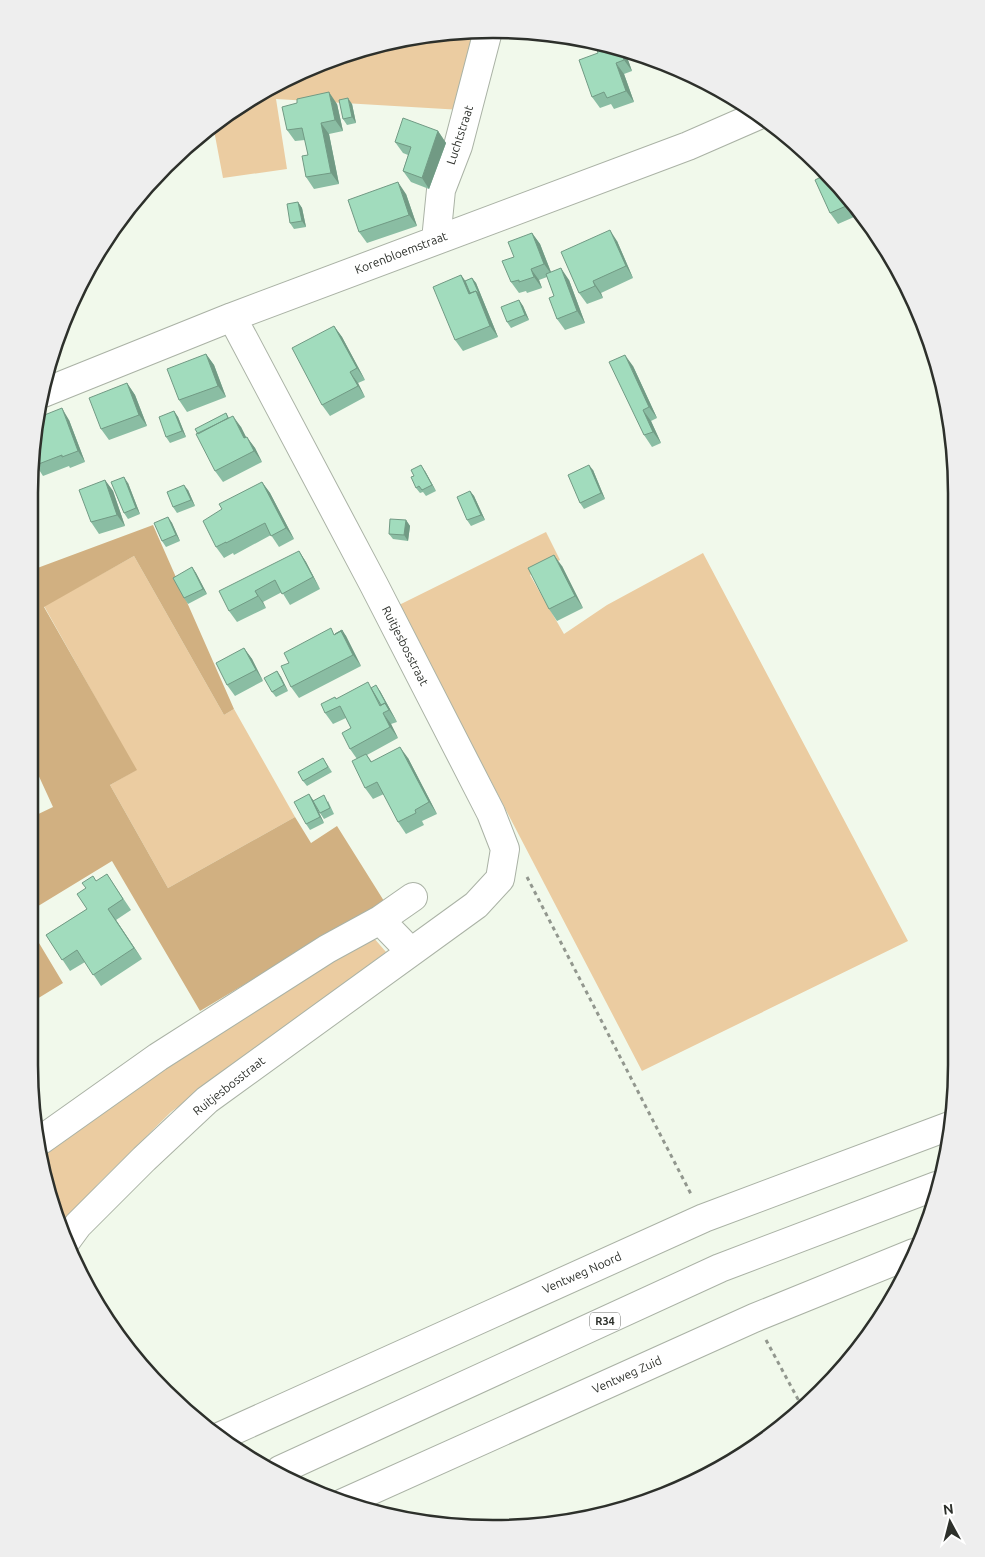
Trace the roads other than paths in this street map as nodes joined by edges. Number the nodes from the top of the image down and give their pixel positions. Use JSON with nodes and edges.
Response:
{"nodes":[{"id":1,"x":486,"y":38,"type":"edge"},
{"id":2,"x":751,"y":118,"type":"edge"},
{"id":3,"x":436,"y":240,"type":"junction"},
{"id":4,"x":232,"y":317,"type":"junction"},
{"id":5,"x":49,"y":390,"type":"edge"},
{"id":6,"x":412,"y":897,"type":"dead end"},
{"id":7,"x":380,"y":920,"type":"junction"},
{"id":8,"x":411,"y":952,"type":"junction"},
{"id":9,"x":943,"y":1128,"type":"edge"},
{"id":10,"x":43,"y":1138,"type":"edge"},
{"id":11,"x":930,"y":1188,"type":"edge"},
{"id":12,"x":71,"y":1235,"type":"edge"},
{"id":13,"x":905,"y":1257,"type":"edge"},
{"id":14,"x":227,"y":1433,"type":"edge"},
{"id":15,"x":283,"y":1469,"type":"edge"},
{"id":16,"x":355,"y":1498,"type":"edge"}],
"edges":[{"from":1,"to":3,"type":"main road","name":"Luchtstraat"},
{"from":2,"to":3,"type":"main road","name":"Korenbloemstraat"},
{"from":3,"to":4,"type":"main road","name":"Korenbloemstraat"},
{"from":4,"to":5,"type":"main road","name":"Korenbloemstraat"},
{"from":4,"to":8,"type":"main road","name":"Ruitjesbosstraat"},
{"from":6,"to":7,"type":"main road"},
{"from":7,"to":8,"type":"main road"},
{"from":7,"to":10,"type":"main road"},
{"from":8,"to":12,"type":"main road","name":"Ruitjesbosstraat"},
{"from":9,"to":14,"type":"main road","name":"Ventweg Noord"},
{"from":11,"to":15,"type":"main road","number":"R34"},
{"from":13,"to":16,"type":"main road","name":"Ventweg Zuid"}]}
